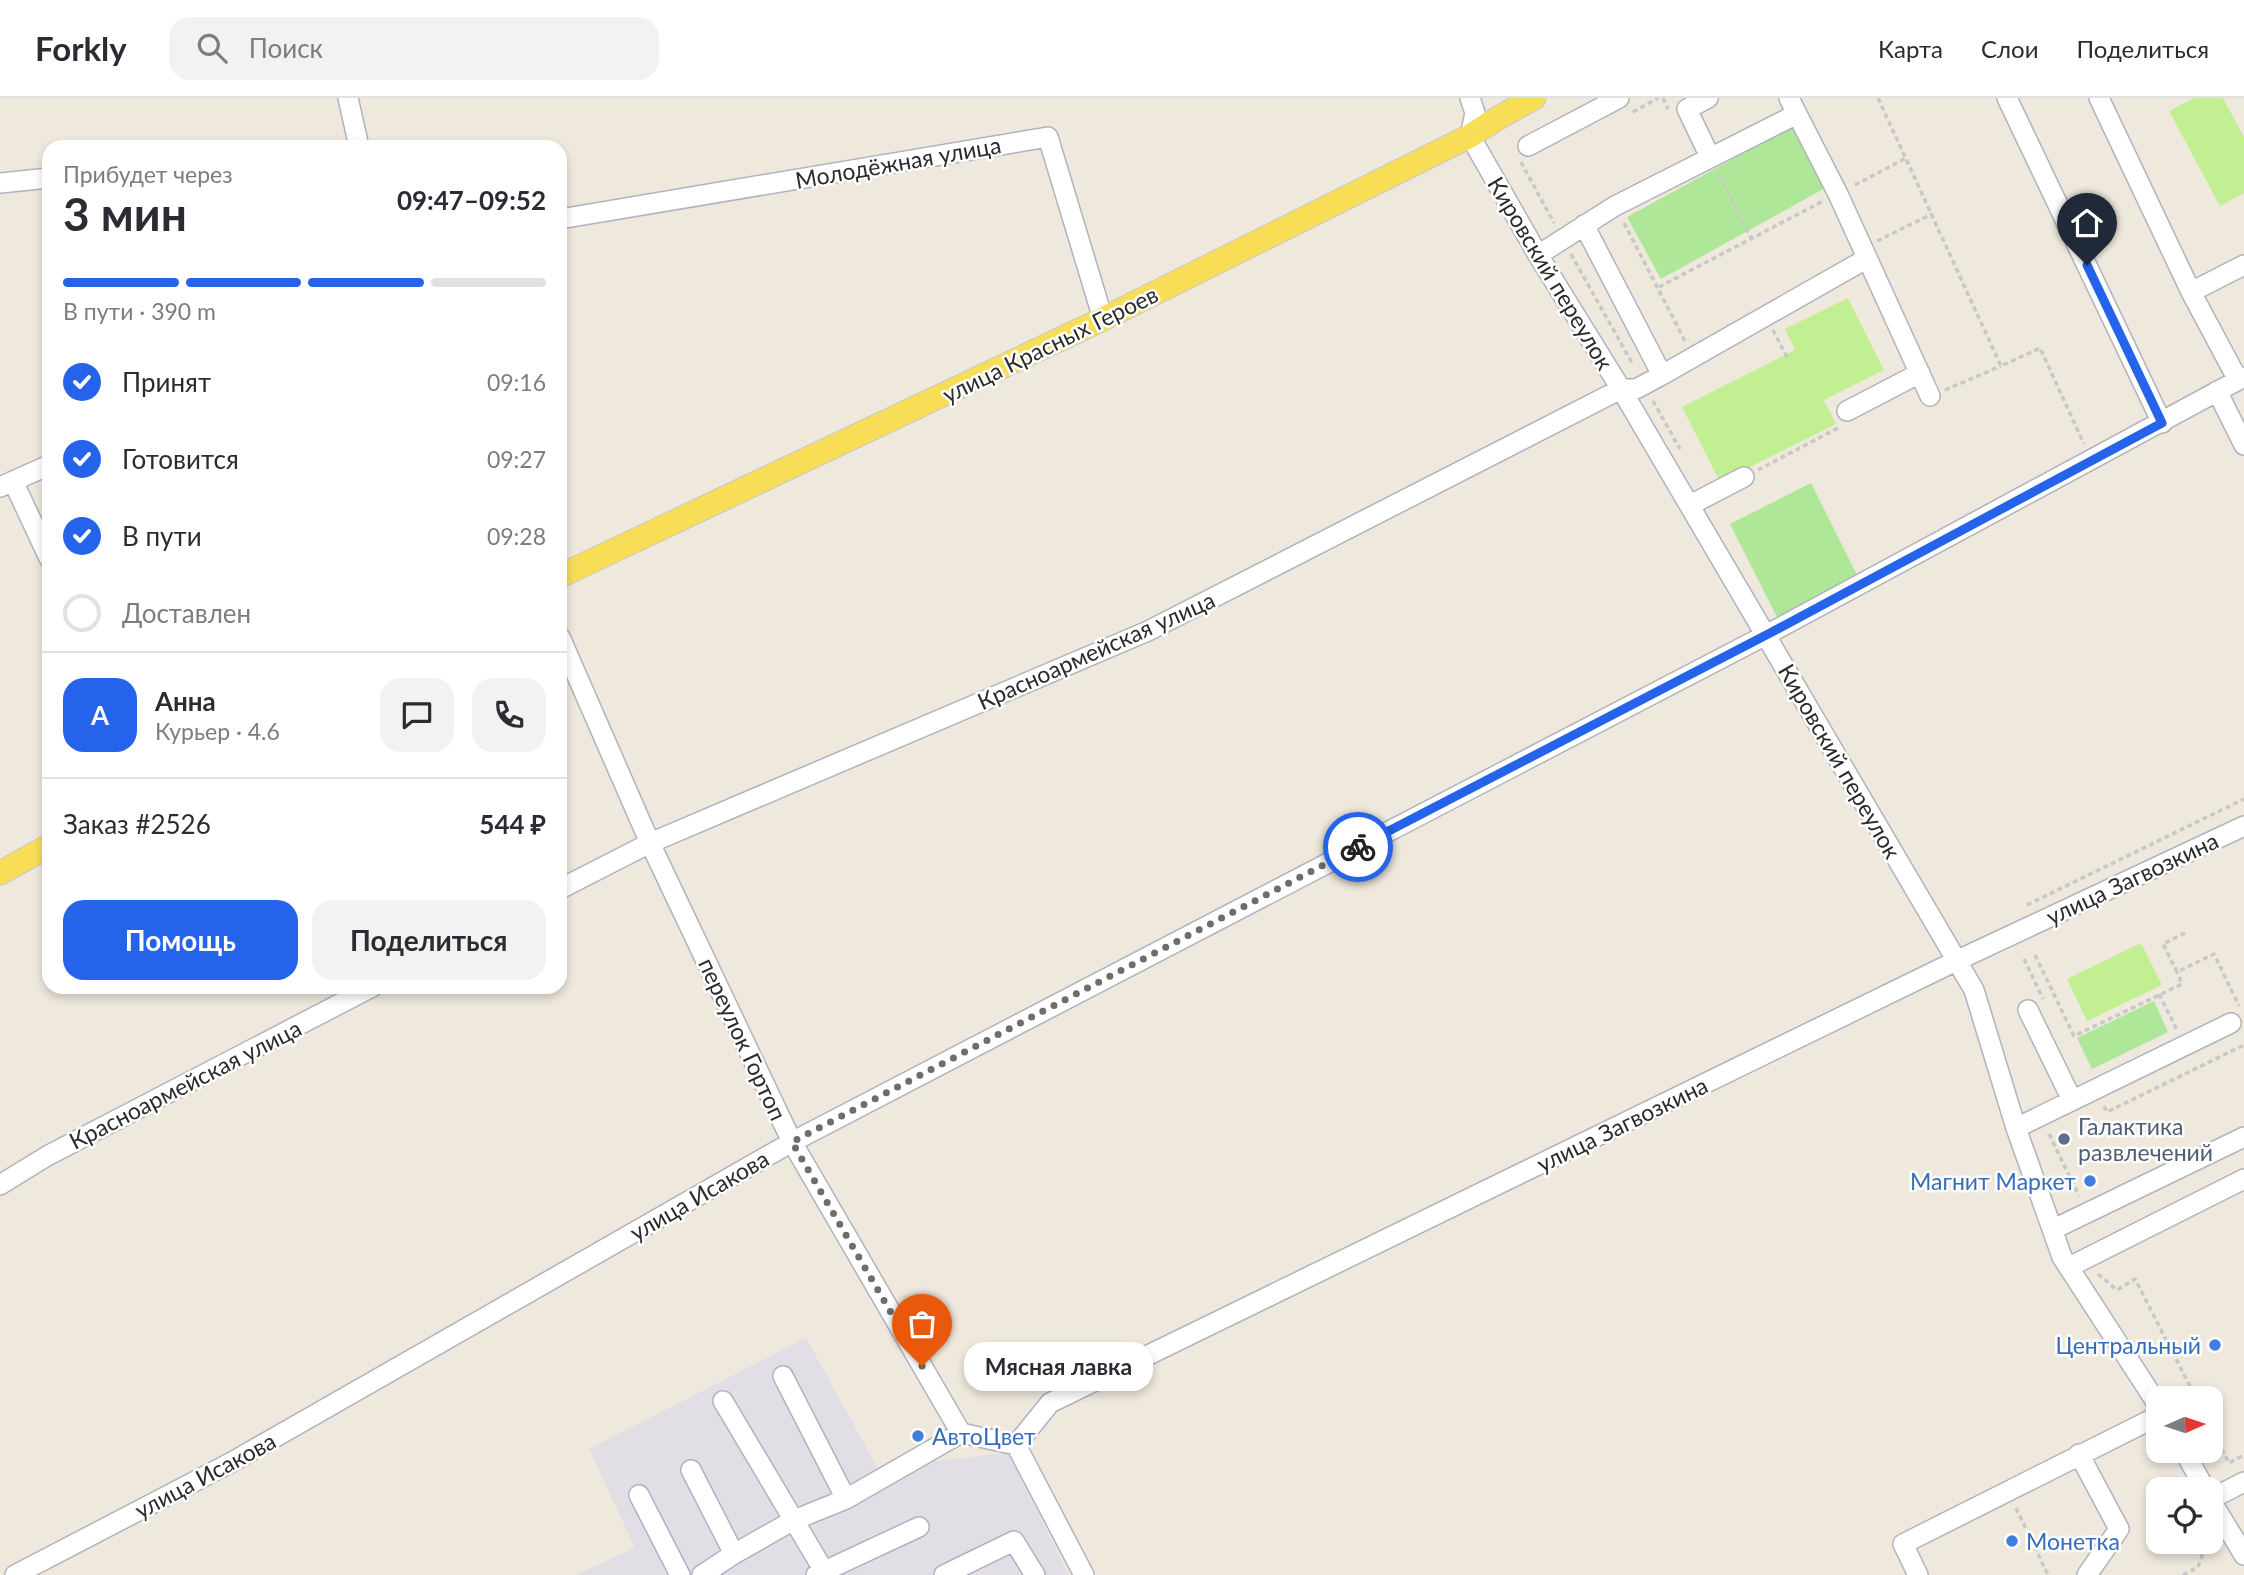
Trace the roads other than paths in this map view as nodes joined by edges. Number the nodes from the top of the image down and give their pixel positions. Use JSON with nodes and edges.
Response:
{"nodes":[{"id":1,"x":348,"y":98,"type":"edge"},
{"id":2,"x":1470,"y":98,"type":"edge"},
{"id":3,"x":1534,"y":98,"type":"edge"},
{"id":4,"x":1619,"y":98,"type":"edge"},
{"id":5,"x":1708,"y":98,"type":"edge"},
{"id":6,"x":2007,"y":98,"type":"edge"},
{"id":7,"x":2099,"y":98,"type":"edge"},
{"id":8,"x":1684,"y":104,"type":"edge"},
{"id":9,"x":1793,"y":106,"type":"edge"},
{"id":10,"x":1470,"y":136,"type":"junction"},
{"id":11,"x":357,"y":140,"type":"edge"},
{"id":12,"x":1528,"y":146,"type":"dead end"},
{"id":13,"x":1710,"y":157,"type":"junction"},
{"id":14,"x":42,"y":179,"type":"edge"},
{"id":15,"x":0,"y":183,"type":"edge"},
{"id":16,"x":567,"y":218,"type":"edge"},
{"id":17,"x":1584,"y":225,"type":"junction"},
{"id":18,"x":1538,"y":255,"type":"junction"},
{"id":19,"x":1866,"y":259,"type":"junction"},
{"id":20,"x":2244,"y":265,"type":"edge"},
{"id":21,"x":2191,"y":292,"type":"junction"},
{"id":22,"x":1103,"y":319,"type":"junction"},
{"id":23,"x":1920,"y":373,"type":"junction"},
{"id":24,"x":1662,"y":375,"type":"junction"},
{"id":25,"x":2241,"y":379,"type":"edge"},
{"id":26,"x":1621,"y":389,"type":"junction"},
{"id":27,"x":2217,"y":391,"type":"junction"},
{"id":28,"x":1936,"y":394,"type":"road end"},
{"id":29,"x":1847,"y":411,"type":"road end"},
{"id":30,"x":2162,"y":423,"type":"junction"},
{"id":31,"x":2244,"y":444,"type":"edge"},
{"id":32,"x":42,"y":468,"type":"edge"},
{"id":33,"x":1744,"y":477,"type":"road end"},
{"id":34,"x":6,"y":484,"type":"edge"},
{"id":35,"x":1690,"y":505,"type":"junction"},
{"id":36,"x":42,"y":546,"type":"edge"},
{"id":37,"x":567,"y":573,"type":"edge"},
{"id":38,"x":1766,"y":635,"type":"junction"},
{"id":39,"x":567,"y":653,"type":"edge"},
{"id":40,"x":2244,"y":826,"type":"edge"},
{"id":41,"x":650,"y":843,"type":"junction"},
{"id":42,"x":42,"y":850,"type":"edge"},
{"id":43,"x":0,"y":873,"type":"edge"},
{"id":44,"x":567,"y":885,"type":"edge"},
{"id":45,"x":1956,"y":961,"type":"junction"},
{"id":46,"x":359,"y":994,"type":"edge"},
{"id":47,"x":2028,"y":1010,"type":"dead end"},
{"id":48,"x":2237,"y":1020,"type":"edge"},
{"id":49,"x":2072,"y":1100,"type":"junction"},
{"id":50,"x":2016,"y":1128,"type":"junction"},
{"id":51,"x":2244,"y":1136,"type":"edge"},
{"id":52,"x":792,"y":1142,"type":"junction"},
{"id":53,"x":2244,"y":1179,"type":"edge"},
{"id":54,"x":0,"y":1185,"type":"edge"},
{"id":55,"x":2060,"y":1226,"type":"dead end"},
{"id":56,"x":2069,"y":1268,"type":"junction"},
{"id":57,"x":783,"y":1376,"type":"dead end"},
{"id":58,"x":2146,"y":1387,"type":"edge"},
{"id":59,"x":723,"y":1401,"type":"dead end"},
{"id":60,"x":2146,"y":1422,"type":"edge"},
{"id":61,"x":961,"y":1433,"type":"junction"},
{"id":62,"x":1016,"y":1445,"type":"junction"},
{"id":63,"x":2080,"y":1454,"type":"junction"},
{"id":64,"x":691,"y":1470,"type":"dead end"},
{"id":65,"x":2244,"y":1482,"type":"edge"},
{"id":66,"x":2223,"y":1493,"type":"edge"},
{"id":67,"x":639,"y":1495,"type":"dead end"},
{"id":68,"x":846,"y":1499,"type":"junction"},
{"id":69,"x":2223,"y":1519,"type":"edge"},
{"id":70,"x":794,"y":1520,"type":"junction"},
{"id":71,"x":919,"y":1527,"type":"dead end"},
{"id":72,"x":734,"y":1554,"type":"junction"},
{"id":73,"x":2244,"y":1555,"type":"edge"},
{"id":74,"x":820,"y":1573,"type":"edge"},
{"id":75,"x":15,"y":1575,"type":"edge"},
{"id":76,"x":680,"y":1575,"type":"edge"},
{"id":77,"x":702,"y":1575,"type":"edge"},
{"id":78,"x":944,"y":1575,"type":"edge"},
{"id":79,"x":1035,"y":1575,"type":"edge"},
{"id":80,"x":1084,"y":1575,"type":"edge"},
{"id":81,"x":1918,"y":1575,"type":"edge"},
{"id":82,"x":2087,"y":1575,"type":"edge"}],
"edges":[{"from":1,"to":11,"type":"street"},
{"from":2,"to":10,"type":"street"},
{"from":3,"to":10,"type":"main road","name":"улица Красных Героев"},
{"from":4,"to":12,"type":"street"},
{"from":5,"to":8,"type":"street"},
{"from":6,"to":30,"type":"street"},
{"from":7,"to":21,"type":"street"},
{"from":8,"to":13,"type":"street"},
{"from":9,"to":13,"type":"street"},
{"from":9,"to":19,"type":"street"},
{"from":10,"to":18,"type":"street","name":"Кировский переулок"},
{"from":10,"to":22,"type":"main road","name":"улица Красных Героев"},
{"from":13,"to":17,"type":"street"},
{"from":14,"to":15,"type":"street"},
{"from":16,"to":22,"type":"street","name":"Молодёжная улица"},
{"from":17,"to":18,"type":"street"},
{"from":17,"to":24,"type":"street"},
{"from":18,"to":26,"type":"street","name":"Кировский переулок"},
{"from":19,"to":23,"type":"street"},
{"from":19,"to":24,"type":"street","name":"Красноармейская улица"},
{"from":20,"to":21,"type":"street"},
{"from":21,"to":25,"type":"street"},
{"from":22,"to":37,"type":"main road","name":"улица Красных Героев"},
{"from":23,"to":28,"type":"street"},
{"from":23,"to":29,"type":"street"},
{"from":24,"to":26,"type":"street","name":"Красноармейская улица"},
{"from":25,"to":27,"type":"street","name":"улица Исакова"},
{"from":26,"to":35,"type":"street","name":"Кировский переулок"},
{"from":26,"to":41,"type":"street","name":"Красноармейская улица"},
{"from":27,"to":30,"type":"street","name":"улица Исакова"},
{"from":27,"to":31,"type":"street"},
{"from":30,"to":38,"type":"street","name":"улица Исакова"},
{"from":32,"to":34,"type":"street"},
{"from":33,"to":35,"type":"street"},
{"from":34,"to":36,"type":"street"},
{"from":35,"to":38,"type":"street","name":"Кировский переулок"},
{"from":38,"to":45,"type":"street","name":"Кировский переулок"},
{"from":38,"to":52,"type":"street","name":"улица Исакова"},
{"from":39,"to":41,"type":"street","name":"переулок Гортоп"},
{"from":40,"to":45,"type":"street","name":"улица Загвозкина"},
{"from":41,"to":44,"type":"street","name":"Красноармейская улица"},
{"from":41,"to":52,"type":"street","name":"переулок Гортоп"},
{"from":42,"to":43,"type":"main road"},
{"from":45,"to":50,"type":"street","name":"Кировский переулок"},
{"from":45,"to":62,"type":"street","name":"улица Загвозкина"},
{"from":46,"to":54,"type":"street","name":"Красноармейская улица"},
{"from":47,"to":49,"type":"street"},
{"from":48,"to":49,"type":"street"},
{"from":49,"to":50,"type":"street"},
{"from":50,"to":56,"type":"street","name":"Кировский переулок"},
{"from":51,"to":55,"type":"street"},
{"from":52,"to":61,"type":"street","name":"переулок Гортоп"},
{"from":52,"to":75,"type":"street","name":"улица Исакова"},
{"from":53,"to":56,"type":"street"},
{"from":56,"to":58,"type":"street","name":"Кировский переулок"},
{"from":57,"to":68,"type":"street"},
{"from":59,"to":70,"type":"street"},
{"from":60,"to":63,"type":"street"},
{"from":61,"to":62,"type":"street"},
{"from":61,"to":68,"type":"street"},
{"from":62,"to":80,"type":"street"},
{"from":63,"to":81,"type":"street"},
{"from":63,"to":82,"type":"street"},
{"from":64,"to":72,"type":"street"},
{"from":65,"to":66,"type":"street"},
{"from":67,"to":76,"type":"street"},
{"from":68,"to":70,"type":"street"},
{"from":69,"to":73,"type":"street"},
{"from":70,"to":72,"type":"street"},
{"from":70,"to":74,"type":"street"},
{"from":71,"to":74,"type":"street"},
{"from":72,"to":77,"type":"street"},
{"from":78,"to":79,"type":"street"}]}
